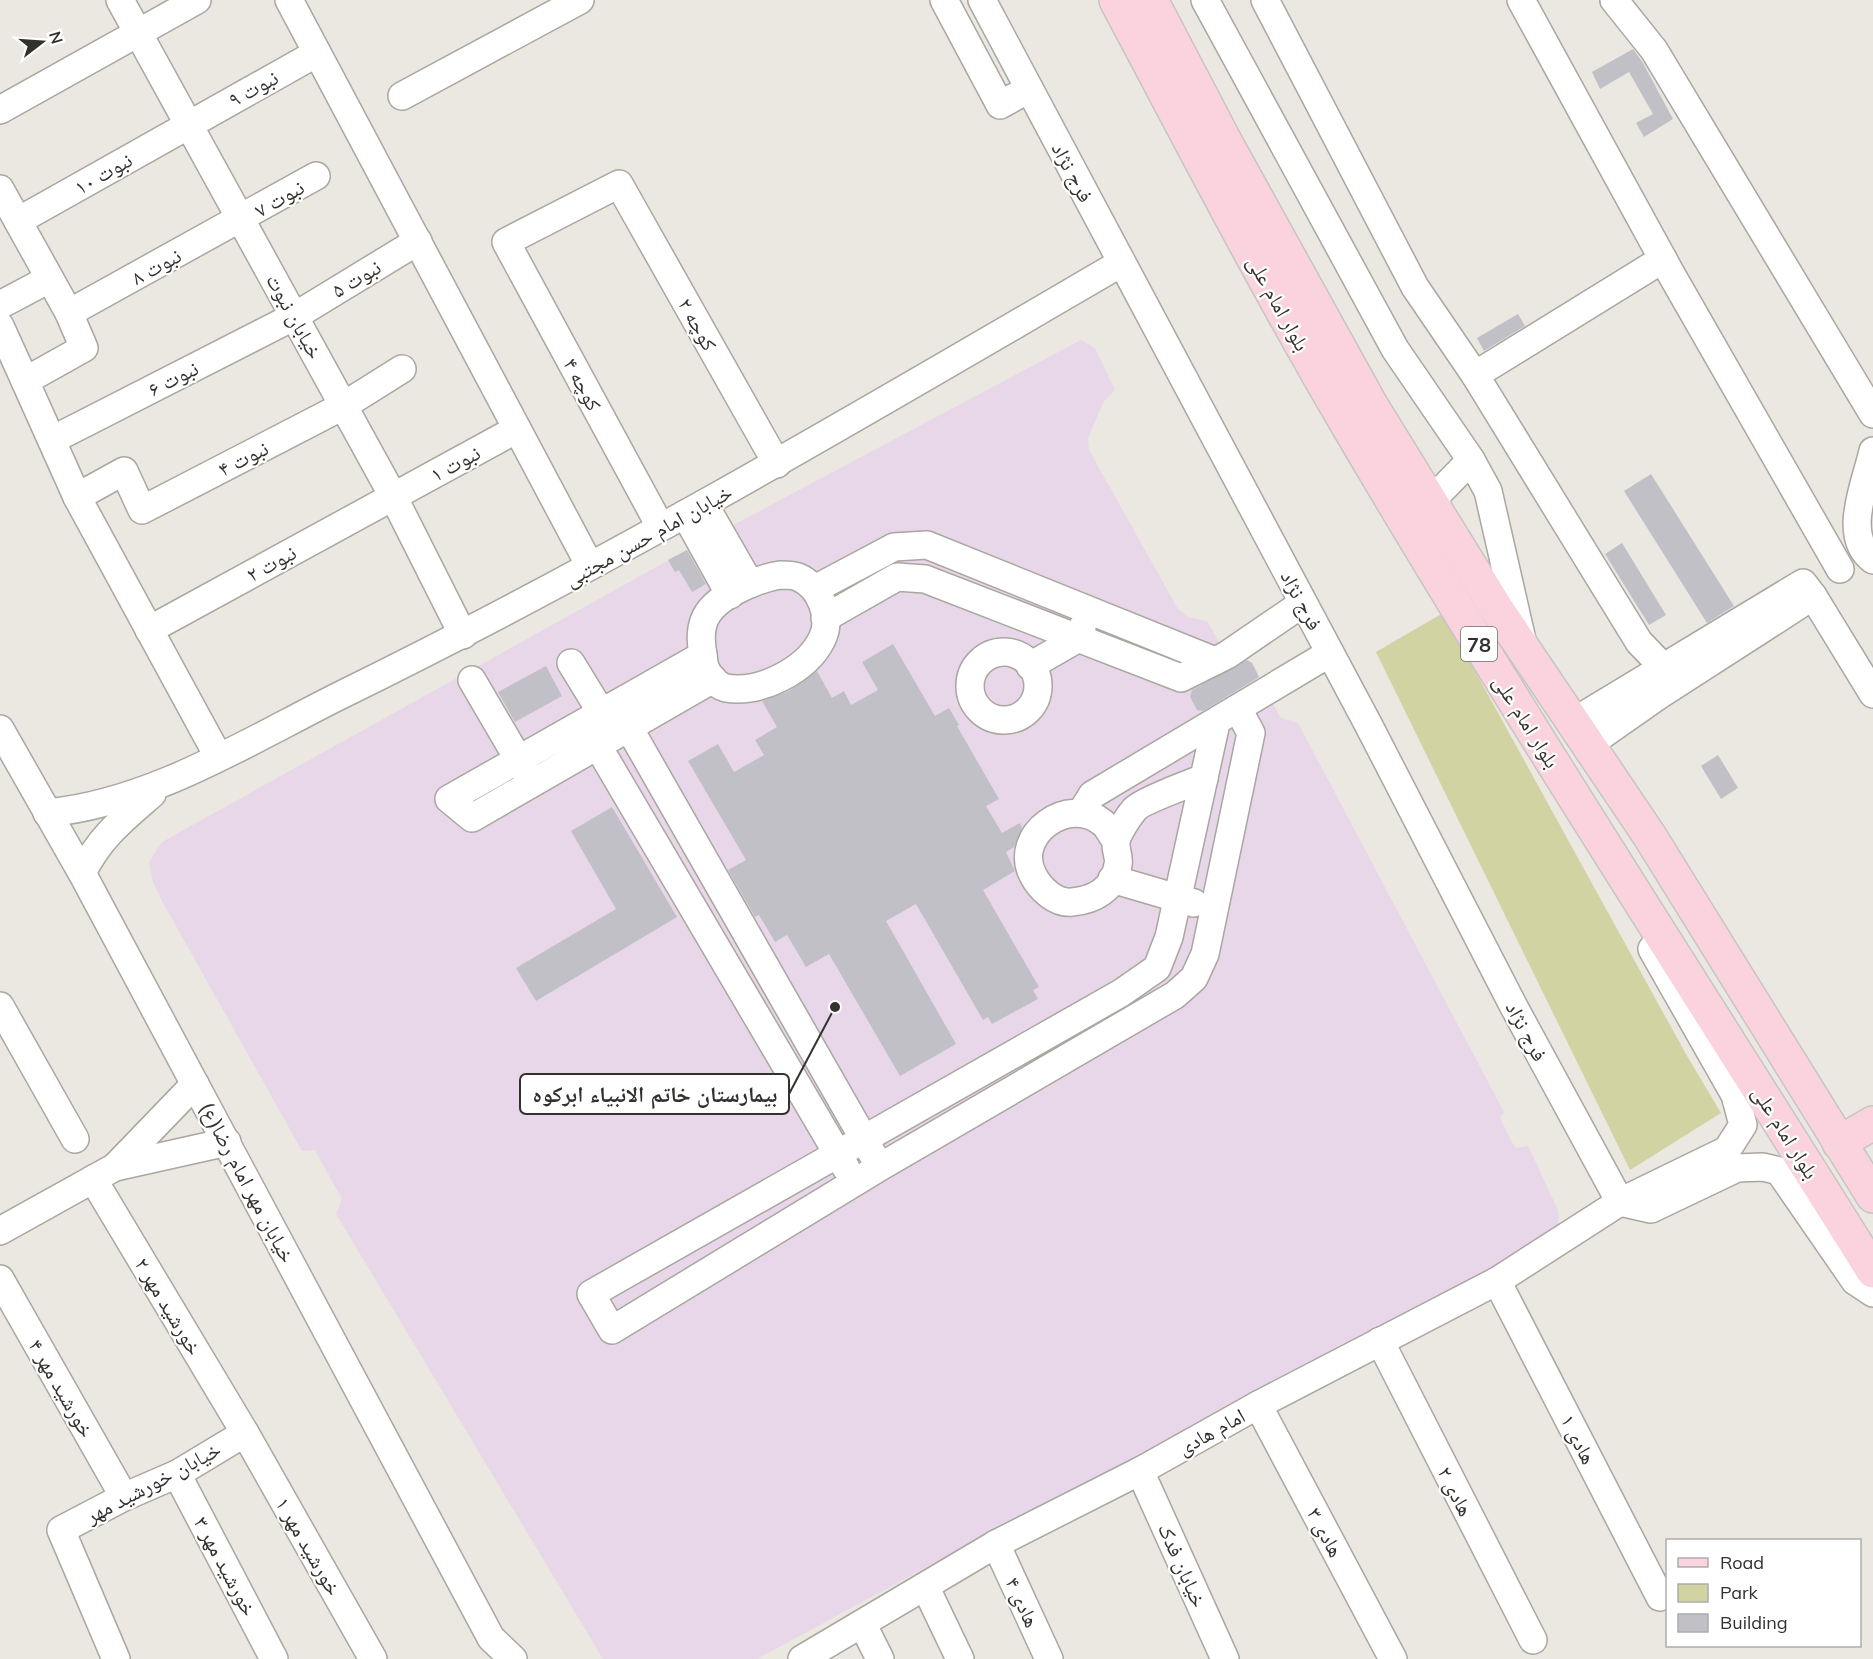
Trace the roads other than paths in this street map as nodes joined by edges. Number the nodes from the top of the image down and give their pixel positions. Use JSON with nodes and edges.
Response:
{"nodes":[{"id":1,"x":120,"y":0,"type":"edge"},
{"id":2,"x":197,"y":0,"type":"edge"},
{"id":3,"x":289,"y":0,"type":"edge"},
{"id":4,"x":580,"y":0,"type":"edge"},
{"id":5,"x":944,"y":0,"type":"edge"},
{"id":6,"x":982,"y":0,"type":"edge"},
{"id":7,"x":1116,"y":0,"type":"edge"},
{"id":8,"x":1150,"y":0,"type":"edge"},
{"id":9,"x":1205,"y":0,"type":"edge"},
{"id":10,"x":1265,"y":0,"type":"edge"},
{"id":11,"x":1521,"y":0,"type":"edge"},
{"id":12,"x":1614,"y":0,"type":"edge"},
{"id":13,"x":139,"y":34,"type":"junction"},
{"id":14,"x":317,"y":53,"type":"junction"},
{"id":15,"x":1029,"y":88,"type":"junction"},
{"id":16,"x":402,"y":96,"type":"dead end"},
{"id":17,"x":0,"y":110,"type":"edge"},
{"id":18,"x":188,"y":124,"type":"junction"},
{"id":19,"x":316,"y":176,"type":"dead end"},
{"id":20,"x":0,"y":189,"type":"edge"},
{"id":21,"x":242,"y":219,"type":"junction"},
{"id":22,"x":18,"y":221,"type":"junction"},
{"id":23,"x":418,"y":241,"type":"junction"},
{"id":24,"x":506,"y":242,"type":"joint"},
{"id":25,"x":1663,"y":259,"type":"junction"},
{"id":26,"x":1121,"y":262,"type":"junction"},
{"id":27,"x":49,"y":279,"type":"junction"},
{"id":28,"x":0,"y":305,"type":"edge"},
{"id":29,"x":69,"y":314,"type":"junction"},
{"id":30,"x":295,"y":316,"type":"junction"},
{"id":31,"x":0,"y":326,"type":"edge"},
{"id":32,"x":402,"y":369,"type":"dead end"},
{"id":33,"x":1475,"y":375,"type":"junction"},
{"id":34,"x":25,"y":381,"type":"junction"},
{"id":35,"x":343,"y":406,"type":"junction"},
{"id":36,"x":1873,"y":414,"type":"edge"},
{"id":37,"x":517,"y":429,"type":"junction"},
{"id":38,"x":52,"y":440,"type":"junction"},
{"id":39,"x":1873,"y":451,"type":"edge"},
{"id":40,"x":1471,"y":460,"type":"junction"},
{"id":41,"x":777,"y":464,"type":"junction"},
{"id":42,"x":393,"y":496,"type":"junction"},
{"id":43,"x":77,"y":497,"type":"junction"},
{"id":44,"x":1431,"y":502,"type":"junction"},
{"id":45,"x":695,"y":509,"type":"junction"},
{"id":46,"x":660,"y":526,"type":"junction"},
{"id":47,"x":1869,"y":556,"type":"edge"},
{"id":48,"x":590,"y":566,"type":"junction"},
{"id":49,"x":1472,"y":568,"type":"junction"},
{"id":50,"x":1840,"y":569,"type":"junction"},
{"id":51,"x":1000,"y":575,"type":"junction"},
{"id":52,"x":1444,"y":586,"type":"junction"},
{"id":53,"x":740,"y":589,"type":"junction"},
{"id":54,"x":815,"y":589,"type":"junction"},
{"id":55,"x":1810,"y":593,"type":"junction"},
{"id":56,"x":1304,"y":603,"type":"junction"},
{"id":57,"x":986,"y":604,"type":"junction"},
{"id":58,"x":1089,"y":610,"type":"junction"},
{"id":59,"x":825,"y":618,"type":"junction"},
{"id":60,"x":149,"y":630,"type":"junction"},
{"id":61,"x":463,"y":635,"type":"junction"},
{"id":62,"x":1077,"y":639,"type":"junction"},
{"id":63,"x":1524,"y":650,"type":"junction"},
{"id":64,"x":1330,"y":653,"type":"junction"},
{"id":65,"x":1215,"y":661,"type":"junction"},
{"id":66,"x":571,"y":663,"type":"dead end"},
{"id":67,"x":1030,"y":666,"type":"dead end"},
{"id":68,"x":708,"y":667,"type":"junction"},
{"id":69,"x":1663,"y":667,"type":"junction"},
{"id":70,"x":472,"y":680,"type":"dead end"},
{"id":71,"x":1873,"y":694,"type":"edge"},
{"id":72,"x":600,"y":713,"type":"junction"},
{"id":73,"x":1227,"y":716,"type":"junction"},
{"id":74,"x":629,"y":727,"type":"junction"},
{"id":75,"x":0,"y":729,"type":"edge"},
{"id":76,"x":1581,"y":733,"type":"junction"},
{"id":77,"x":597,"y":746,"type":"junction"},
{"id":78,"x":218,"y":756,"type":"junction"},
{"id":79,"x":518,"y":759,"type":"junction"},
{"id":80,"x":1204,"y":778,"type":"junction"},
{"id":81,"x":532,"y":783,"type":"junction"},
{"id":82,"x":162,"y":785,"type":"junction"},
{"id":83,"x":47,"y":813,"type":"junction"},
{"id":84,"x":1081,"y":813,"type":"junction"},
{"id":85,"x":1116,"y":841,"type":"junction"},
{"id":86,"x":1618,"y":867,"type":"junction"},
{"id":87,"x":82,"y":873,"type":"junction"},
{"id":88,"x":1112,"y":879,"type":"junction"},
{"id":89,"x":1178,"y":898,"type":"junction"},
{"id":90,"x":1217,"y":909,"type":"junction"},
{"id":91,"x":0,"y":1006,"type":"edge"},
{"id":92,"x":195,"y":1084,"type":"junction"},
{"id":93,"x":1873,"y":1123,"type":"edge"},
{"id":94,"x":75,"y":1139,"type":"dead end"},
{"id":95,"x":864,"y":1139,"type":"junction"},
{"id":96,"x":226,"y":1142,"type":"junction"},
{"id":97,"x":1839,"y":1143,"type":"junction"},
{"id":98,"x":838,"y":1154,"type":"junction"},
{"id":99,"x":880,"y":1167,"type":"junction"},
{"id":100,"x":104,"y":1173,"type":"junction"},
{"id":101,"x":854,"y":1182,"type":"junction"},
{"id":102,"x":1870,"y":1186,"type":"edge"},
{"id":103,"x":1620,"y":1202,"type":"junction"},
{"id":104,"x":0,"y":1231,"type":"edge"},
{"id":105,"x":1873,"y":1271,"type":"edge"},
{"id":106,"x":0,"y":1279,"type":"edge"},
{"id":107,"x":1497,"y":1281,"type":"junction"},
{"id":108,"x":1873,"y":1293,"type":"edge"},
{"id":109,"x":1380,"y":1341,"type":"junction"},
{"id":110,"x":1258,"y":1405,"type":"junction"},
{"id":111,"x":245,"y":1433,"type":"junction"},
{"id":112,"x":1140,"y":1471,"type":"junction"},
{"id":113,"x":177,"y":1474,"type":"junction"},
{"id":114,"x":124,"y":1497,"type":"junction"},
{"id":115,"x":996,"y":1544,"type":"junction"},
{"id":116,"x":926,"y":1588,"type":"junction"},
{"id":117,"x":1660,"y":1597,"type":"dead end"},
{"id":118,"x":863,"y":1625,"type":"junction"},
{"id":119,"x":1533,"y":1640,"type":"dead end"},
{"id":120,"x":491,"y":1649,"type":"edge"},
{"id":121,"x":116,"y":1659,"type":"edge"},
{"id":122,"x":274,"y":1659,"type":"edge"},
{"id":123,"x":373,"y":1659,"type":"edge"},
{"id":124,"x":513,"y":1659,"type":"edge"},
{"id":125,"x":802,"y":1659,"type":"edge"},
{"id":126,"x":880,"y":1659,"type":"edge"},
{"id":127,"x":960,"y":1659,"type":"edge"},
{"id":128,"x":1049,"y":1659,"type":"edge"},
{"id":129,"x":1225,"y":1659,"type":"edge"},
{"id":130,"x":1393,"y":1659,"type":"edge"}],
"edges":[{"from":1,"to":13,"type":"street","name":"خیابان نبوت"},
{"from":2,"to":13,"type":"street"},
{"from":3,"to":14,"type":"street"},
{"from":4,"to":16,"type":"street"},
{"from":5,"to":15,"type":"street"},
{"from":6,"to":15,"type":"street","name":"فرج نژاد"},
{"from":7,"to":52,"type":"main road","name":"بلوار امام علی","number":"78"},
{"from":8,"to":44,"type":"main road","name":"بلوار امام علی","number":"78"},
{"from":9,"to":40,"type":"street"},
{"from":10,"to":33,"type":"street"},
{"from":11,"to":25,"type":"street"},
{"from":12,"to":36,"type":"street"},
{"from":13,"to":17,"type":"street"},
{"from":13,"to":18,"type":"street","name":"خیابان نبوت"},
{"from":14,"to":18,"type":"street","name":"نبوت ۹"},
{"from":14,"to":23,"type":"street"},
{"from":15,"to":26,"type":"street","name":"فرج نژاد"},
{"from":18,"to":21,"type":"street","name":"خیابان نبوت"},
{"from":18,"to":22,"type":"street","name":"نبوت ۱۰"},
{"from":19,"to":21,"type":"street","name":"نبوت ۷"},
{"from":20,"to":22,"type":"street"},
{"from":21,"to":29,"type":"street","name":"نبوت ۸"},
{"from":21,"to":30,"type":"street","name":"خیابان نبوت"},
{"from":22,"to":27,"type":"street"},
{"from":23,"to":30,"type":"street","name":"نبوت ۵"},
{"from":23,"to":37,"type":"street"},
{"from":24,"to":41,"type":"street","name":"کوچه ۲"},
{"from":24,"to":46,"type":"street","name":"کوچه ۴"},
{"from":25,"to":33,"type":"street"},
{"from":25,"to":50,"type":"street"},
{"from":26,"to":41,"type":"street","name":"خیابان امام حسن مجتبی"},
{"from":26,"to":56,"type":"street","name":"فرج نژاد"},
{"from":27,"to":28,"type":"street"},
{"from":27,"to":29,"type":"street"},
{"from":29,"to":34,"type":"street"},
{"from":30,"to":35,"type":"street","name":"خیابان نبوت"},
{"from":30,"to":38,"type":"street","name":"نبوت ۶"},
{"from":31,"to":34,"type":"street"},
{"from":32,"to":35,"type":"street","name":"نبوت ۴"},
{"from":33,"to":69,"type":"street"},
{"from":34,"to":38,"type":"street"},
{"from":35,"to":42,"type":"street","name":"خیابان نبوت"},
{"from":35,"to":43,"type":"street","name":"نبوت ۴"},
{"from":37,"to":42,"type":"street","name":"نبوت ۱"},
{"from":37,"to":48,"type":"street"},
{"from":38,"to":43,"type":"street"},
{"from":39,"to":47,"type":"street"},
{"from":40,"to":44,"type":"street"},
{"from":40,"to":63,"type":"street"},
{"from":41,"to":45,"type":"street","name":"خیابان امام حسن مجتبی"},
{"from":42,"to":60,"type":"street","name":"نبوت ۲"},
{"from":42,"to":61,"type":"street","name":"خیابان نبوت"},
{"from":43,"to":60,"type":"street"},
{"from":44,"to":49,"type":"main road","name":"بلوار امام علی","number":"78"},
{"from":45,"to":46,"type":"street","name":"خیابان امام حسن مجتبی"},
{"from":45,"to":53,"type":"street"},
{"from":46,"to":48,"type":"street","name":"خیابان امام حسن مجتبی"},
{"from":47,"to":50,"type":"street"},
{"from":48,"to":61,"type":"street","name":"خیابان امام حسن مجتبی"},
{"from":49,"to":52,"type":"main road"},
{"from":49,"to":63,"type":"main road","name":"بلوار امام علی","number":"78"},
{"from":50,"to":55,"type":"street"},
{"from":51,"to":54,"type":"street"},
{"from":51,"to":57,"type":"street"},
{"from":51,"to":58,"type":"street"},
{"from":52,"to":86,"type":"main road","name":"بلوار امام علی","number":"78"},
{"from":53,"to":54,"type":"street"},
{"from":53,"to":68,"type":"street"},
{"from":54,"to":59,"type":"street"},
{"from":55,"to":69,"type":"street"},
{"from":55,"to":71,"type":"street"},
{"from":55,"to":76,"type":"street"},
{"from":56,"to":64,"type":"street","name":"فرج نژاد"},
{"from":56,"to":65,"type":"street"},
{"from":57,"to":59,"type":"street"},
{"from":57,"to":62,"type":"street"},
{"from":58,"to":62,"type":"street"},
{"from":58,"to":65,"type":"street"},
{"from":59,"to":68,"type":"street"},
{"from":60,"to":78,"type":"street"},
{"from":61,"to":78,"type":"street","name":"خیابان امام حسن مجتبی"},
{"from":62,"to":65,"type":"street"},
{"from":62,"to":67,"type":"street"},
{"from":63,"to":76,"type":"main road","name":"بلوار امام علی","number":"78"},
{"from":64,"to":73,"type":"street"},
{"from":64,"to":103,"type":"street","name":"فرج نژاد"},
{"from":66,"to":72,"type":"street"},
{"from":68,"to":72,"type":"street"},
{"from":68,"to":74,"type":"street"},
{"from":69,"to":76,"type":"street"},
{"from":70,"to":79,"type":"street"},
{"from":72,"to":74,"type":"street"},
{"from":72,"to":77,"type":"street"},
{"from":72,"to":79,"type":"street"},
{"from":73,"to":80,"type":"street"},
{"from":73,"to":84,"type":"street"},
{"from":73,"to":90,"type":"street"},
{"from":74,"to":77,"type":"street"},
{"from":74,"to":95,"type":"street"},
{"from":75,"to":83,"type":"street","name":"خیابان مهر امام رضا(ع)"},
{"from":76,"to":97,"type":"main road","name":"بلوار امام علی","number":"78"},
{"from":77,"to":81,"type":"street"},
{"from":77,"to":98,"type":"street"},
{"from":78,"to":82,"type":"street","name":"خیابان امام حسن مجتبی"},
{"from":79,"to":81,"type":"street"},
{"from":79,"to":81,"type":"street"},
{"from":80,"to":85,"type":"street"},
{"from":80,"to":89,"type":"street"},
{"from":82,"to":83,"type":"street","name":"خیابان امام حسن مجتبی"},
{"from":82,"to":87,"type":"street","name":"خیابان امام حسن مجتبی"},
{"from":83,"to":87,"type":"street","name":"خیابان مهر امام رضا(ع)"},
{"from":84,"to":85,"type":"street"},
{"from":84,"to":88,"type":"street"},
{"from":85,"to":88,"type":"street"},
{"from":86,"to":103,"type":"street","name":"امام هادی"},
{"from":86,"to":105,"type":"main road","name":"بلوار امام علی","number":"78"},
{"from":87,"to":92,"type":"street","name":"خیابان مهر امام رضا(ع)"},
{"from":88,"to":89,"type":"street"},
{"from":89,"to":90,"type":"street"},
{"from":89,"to":95,"type":"street"},
{"from":90,"to":99,"type":"street"},
{"from":91,"to":94,"type":"street"},
{"from":92,"to":96,"type":"street","name":"خیابان مهر امام رضا(ع)"},
{"from":92,"to":100,"type":"street"},
{"from":93,"to":97,"type":"main road"},
{"from":95,"to":98,"type":"street"},
{"from":95,"to":99,"type":"street"},
{"from":96,"to":100,"type":"street"},
{"from":96,"to":120,"type":"street","name":"خیابان مهر امام رضا(ع)"},
{"from":97,"to":102,"type":"main road","name":"بلوار امام علی","number":"78"},
{"from":98,"to":101,"type":"street"},
{"from":98,"to":101,"type":"street"},
{"from":99,"to":101,"type":"street"},
{"from":100,"to":104,"type":"street"},
{"from":100,"to":111,"type":"street","name":"خورشید مهر ۲"},
{"from":103,"to":107,"type":"street","name":"امام هادی"},
{"from":103,"to":108,"type":"street"},
{"from":106,"to":114,"type":"street","name":"خورشید مهر ۴"},
{"from":107,"to":109,"type":"street","name":"امام هادی"},
{"from":107,"to":117,"type":"street","name":"هادی ۱"},
{"from":109,"to":110,"type":"street","name":"امام هادی"},
{"from":109,"to":119,"type":"street","name":"هادی ۲"},
{"from":110,"to":112,"type":"street","name":"امام هادی"},
{"from":110,"to":130,"type":"street","name":"هادی ۳"},
{"from":111,"to":113,"type":"street","name":"خیابان خورشید مهر"},
{"from":111,"to":123,"type":"street","name":"خورشید مهر ۱"},
{"from":112,"to":115,"type":"street","name":"امام هادی"},
{"from":112,"to":129,"type":"street","name":"خیابان فدک"},
{"from":113,"to":114,"type":"street","name":"خیابان خورشید مهر"},
{"from":113,"to":122,"type":"street","name":"خورشید مهر ۳"},
{"from":114,"to":121,"type":"street","name":"خیابان خورشید مهر"},
{"from":115,"to":116,"type":"street","name":"امام هادی"},
{"from":115,"to":128,"type":"street","name":"هادی ۴"},
{"from":116,"to":118,"type":"street","name":"امام هادی"},
{"from":116,"to":127,"type":"street"},
{"from":118,"to":125,"type":"street","name":"امام هادی"},
{"from":118,"to":126,"type":"street"},
{"from":120,"to":124,"type":"street","name":"خیابان مهر امام رضا(ع)"}]}
